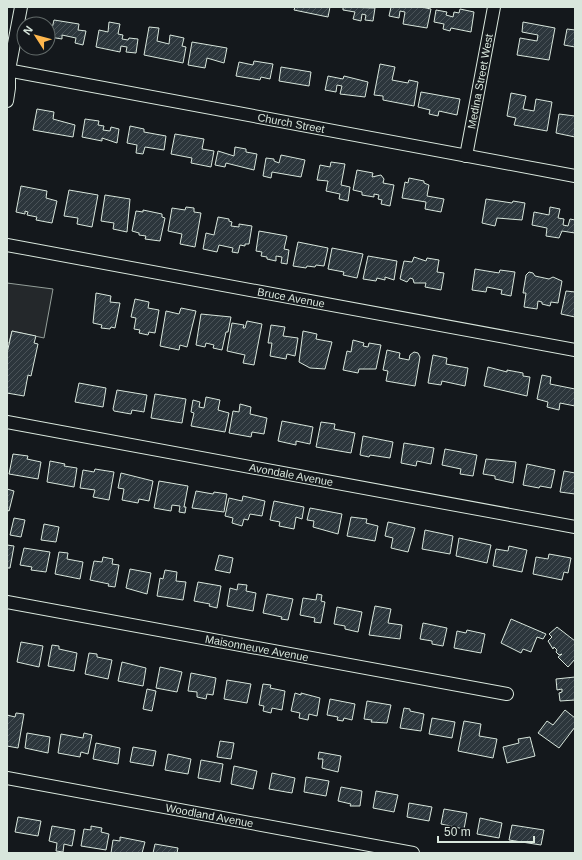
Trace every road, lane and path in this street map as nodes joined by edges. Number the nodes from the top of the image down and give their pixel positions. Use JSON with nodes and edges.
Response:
{"nodes":[{"id":1,"x":21,"y":7,"type":"edge"},
{"id":2,"x":494,"y":7,"type":"edge"},
{"id":3,"x":8,"y":70,"type":"edge"},
{"id":4,"x":7,"y":101,"type":"edge"},
{"id":5,"x":466,"y":156,"type":"junction"},
{"id":6,"x":575,"y":176,"type":"edge"},
{"id":7,"x":7,"y":245,"type":"edge"},
{"id":8,"x":575,"y":350,"type":"edge"},
{"id":9,"x":7,"y":422,"type":"edge"},
{"id":10,"x":575,"y":527,"type":"edge"},
{"id":11,"x":7,"y":602,"type":"edge"},
{"id":12,"x":508,"y":694,"type":"dead end"},
{"id":13,"x":7,"y":778,"type":"edge"},
{"id":14,"x":413,"y":853,"type":"edge"}],
"edges":[{"from":1,"to":3,"type":"street"},
{"from":2,"to":5,"type":"street","name":"Medina Street West"},
{"from":3,"to":4,"type":"street"},
{"from":3,"to":5,"type":"street","name":"Church Street"},
{"from":5,"to":6,"type":"street","name":"Church Street"},
{"from":7,"to":8,"type":"street","name":"Bruce Avenue"},
{"from":9,"to":10,"type":"street","name":"Avondale Avenue"},
{"from":11,"to":12,"type":"street","name":"Maisonneuve Avenue"},
{"from":13,"to":14,"type":"street","name":"Woodland Avenue"}]}
